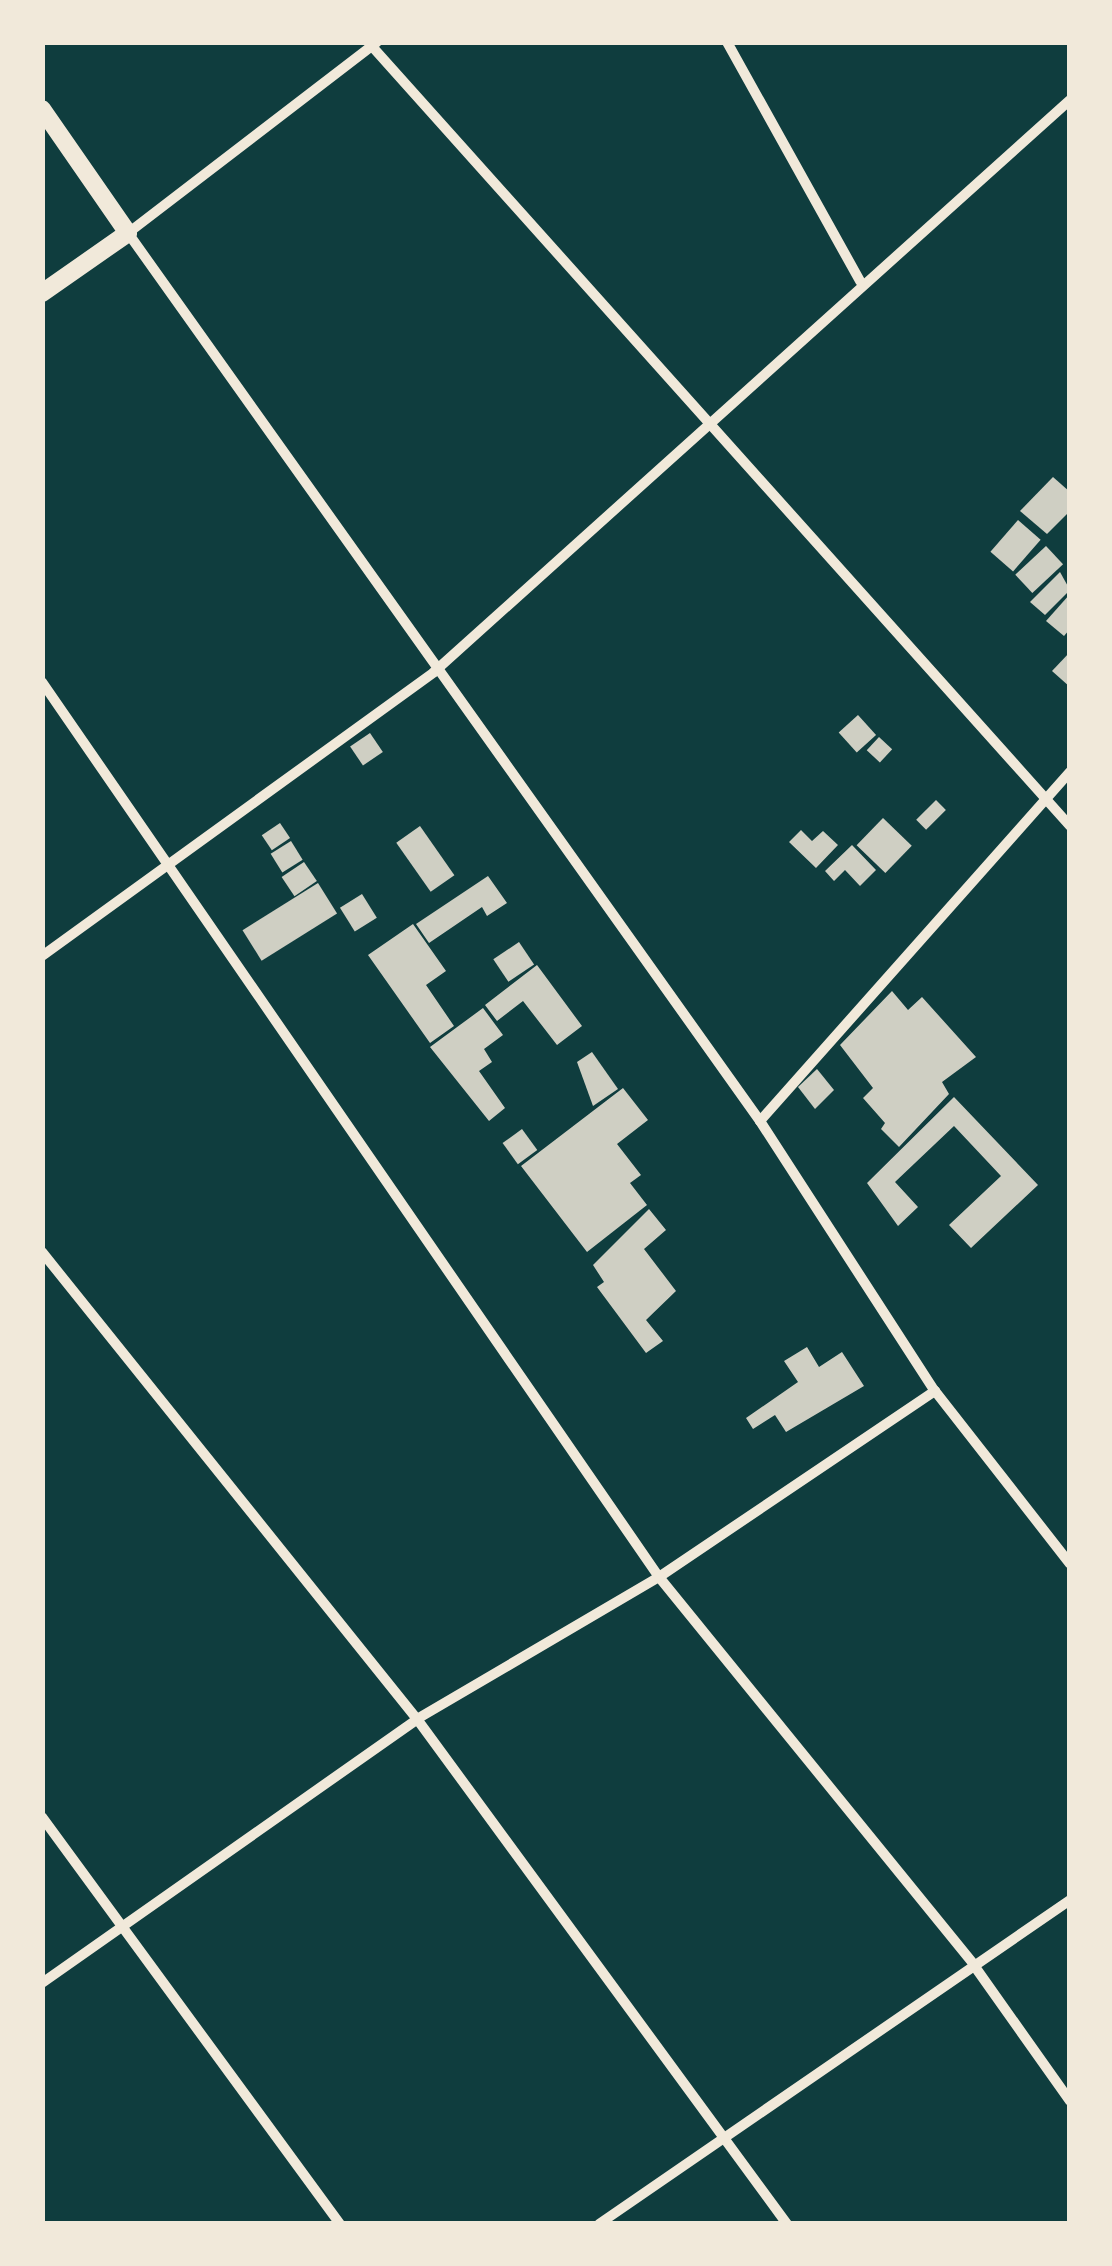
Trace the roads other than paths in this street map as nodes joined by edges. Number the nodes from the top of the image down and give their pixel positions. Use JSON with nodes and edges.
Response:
{"nodes":[{"id":1,"x":727,"y":42,"type":"edge"},
{"id":2,"x":372,"y":44,"type":"edge"},
{"id":3,"x":1070,"y":100,"type":"edge"},
{"id":4,"x":42,"y":108,"type":"edge"},
{"id":5,"x":128,"y":233,"type":"junction"},
{"id":6,"x":860,"y":281,"type":"junction"},
{"id":7,"x":42,"y":292,"type":"edge"},
{"id":8,"x":702,"y":424,"type":"junction"},
{"id":9,"x":434,"y":672,"type":"junction"},
{"id":10,"x":42,"y":682,"type":"edge"},
{"id":11,"x":1070,"y":772,"type":"edge"},
{"id":12,"x":1044,"y":799,"type":"junction"},
{"id":13,"x":1070,"y":826,"type":"edge"},
{"id":14,"x":167,"y":869,"type":"junction"},
{"id":15,"x":42,"y":956,"type":"edge"},
{"id":16,"x":760,"y":1121,"type":"junction"},
{"id":17,"x":42,"y":1252,"type":"edge"},
{"id":18,"x":936,"y":1391,"type":"junction"},
{"id":19,"x":1067,"y":1555,"type":"edge"},
{"id":20,"x":659,"y":1576,"type":"junction"},
{"id":21,"x":417,"y":1719,"type":"junction"},
{"id":22,"x":42,"y":1816,"type":"edge"},
{"id":23,"x":1070,"y":1900,"type":"edge"},
{"id":24,"x":123,"y":1925,"type":"junction"},
{"id":25,"x":973,"y":1964,"type":"junction"},
{"id":26,"x":42,"y":1984,"type":"edge"},
{"id":27,"x":1070,"y":2101,"type":"edge"},
{"id":28,"x":723,"y":2140,"type":"junction"},
{"id":29,"x":340,"y":2224,"type":"edge"},
{"id":30,"x":598,"y":2224,"type":"edge"},
{"id":31,"x":787,"y":2224,"type":"edge"}],
"edges":[{"from":1,"to":6,"type":"street"},
{"from":2,"to":5,"type":"street"},
{"from":2,"to":8,"type":"street"},
{"from":3,"to":6,"type":"street"},
{"from":4,"to":5,"type":"street"},
{"from":5,"to":7,"type":"street"},
{"from":5,"to":9,"type":"street"},
{"from":6,"to":8,"type":"street"},
{"from":8,"to":9,"type":"street"},
{"from":8,"to":12,"type":"street"},
{"from":9,"to":14,"type":"street"},
{"from":9,"to":16,"type":"street"},
{"from":10,"to":14,"type":"street"},
{"from":11,"to":12,"type":"street"},
{"from":12,"to":13,"type":"street"},
{"from":12,"to":16,"type":"street"},
{"from":14,"to":15,"type":"street"},
{"from":14,"to":20,"type":"street"},
{"from":16,"to":18,"type":"street"},
{"from":17,"to":21,"type":"street"},
{"from":18,"to":19,"type":"street"},
{"from":18,"to":20,"type":"street"},
{"from":20,"to":21,"type":"street"},
{"from":20,"to":25,"type":"street"},
{"from":21,"to":24,"type":"street"},
{"from":21,"to":28,"type":"street"},
{"from":22,"to":24,"type":"street"},
{"from":23,"to":25,"type":"street"},
{"from":24,"to":26,"type":"street"},
{"from":24,"to":29,"type":"street"},
{"from":25,"to":27,"type":"street"},
{"from":25,"to":28,"type":"street"},
{"from":28,"to":30,"type":"street"},
{"from":28,"to":31,"type":"street"}]}
